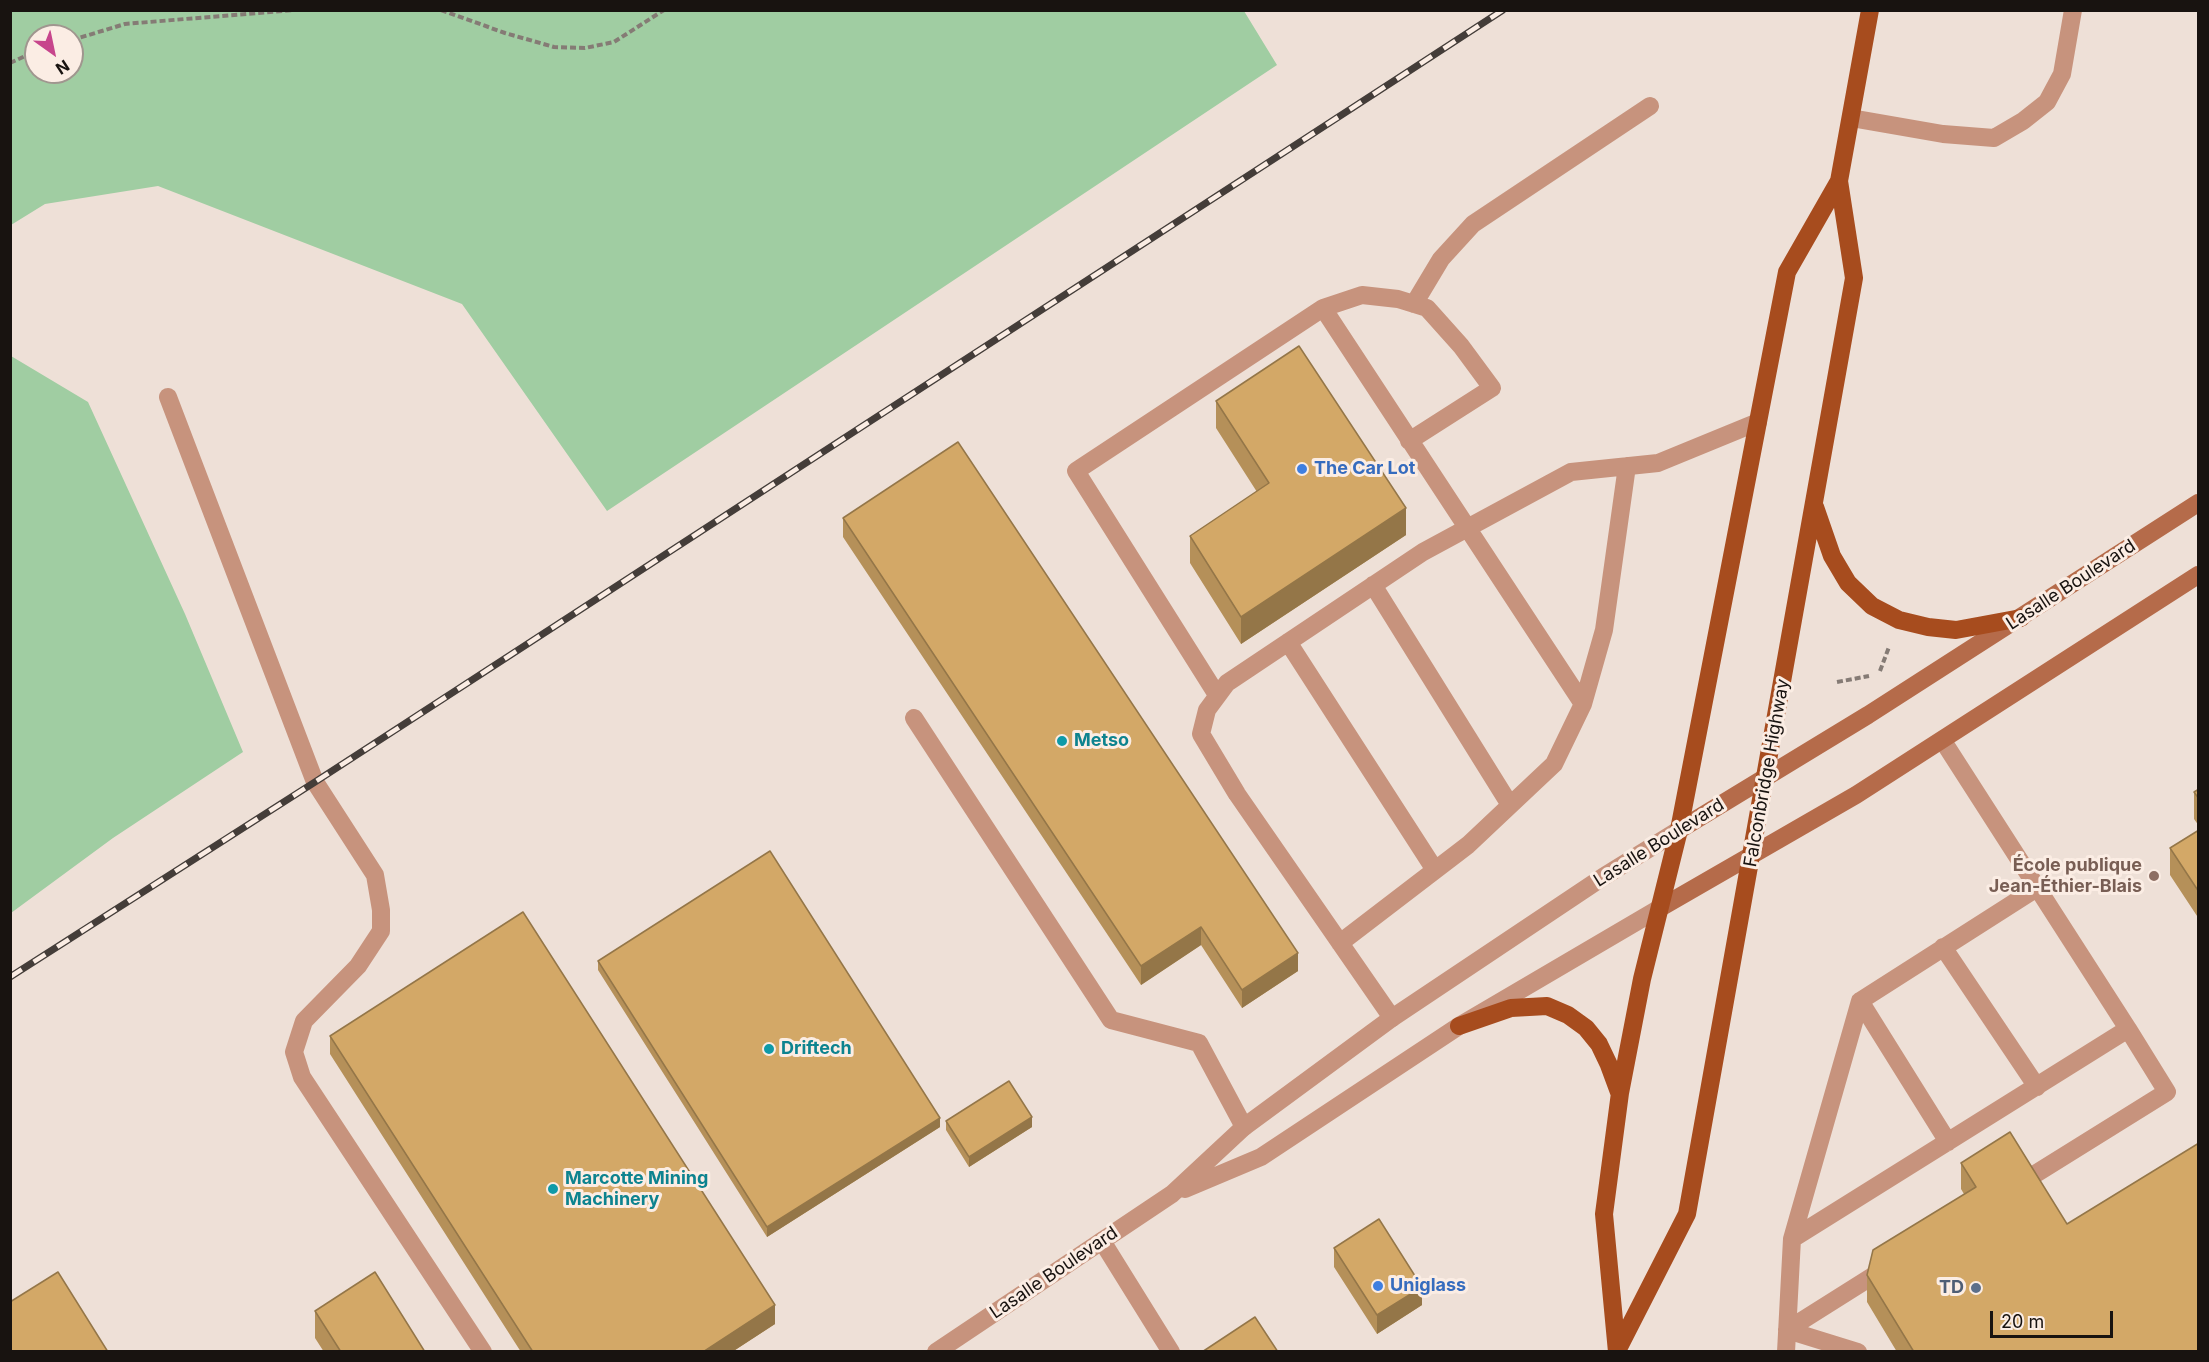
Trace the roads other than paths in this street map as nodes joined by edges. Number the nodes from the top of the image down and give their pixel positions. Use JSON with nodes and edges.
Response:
{"nodes":[{"id":1,"x":1870,"y":10,"type":"edge"},
{"id":2,"x":2073,"y":10,"type":"edge"},
{"id":3,"x":1650,"y":106,"type":"dead end"},
{"id":4,"x":1851,"y":118,"type":"junction"},
{"id":5,"x":1839,"y":181,"type":"junction"},
{"id":6,"x":1414,"y":304,"type":"junction"},
{"id":7,"x":1323,"y":308,"type":"junction"},
{"id":8,"x":168,"y":397,"type":"dead end"},
{"id":9,"x":1758,"y":422,"type":"junction"},
{"id":10,"x":1410,"y":441,"type":"junction"},
{"id":11,"x":1628,"y":466,"type":"junction"},
{"id":12,"x":2199,"y":503,"type":"edge"},
{"id":13,"x":1815,"y":505,"type":"junction"},
{"id":14,"x":1467,"y":528,"type":"junction"},
{"id":15,"x":2199,"y":575,"type":"edge"},
{"id":16,"x":1373,"y":585,"type":"junction"},
{"id":17,"x":2021,"y":618,"type":"junction"},
{"id":18,"x":1288,"y":642,"type":"junction"},
{"id":19,"x":1217,"y":695,"type":"junction"},
{"id":20,"x":1583,"y":704,"type":"junction"},
{"id":21,"x":914,"y":718,"type":"dead end"},
{"id":22,"x":1943,"y":741,"type":"junction"},
{"id":23,"x":1766,"y":777,"type":"junction"},
{"id":24,"x":1510,"y":805,"type":"junction"},
{"id":25,"x":1679,"y":830,"type":"junction"},
{"id":26,"x":1752,"y":855,"type":"junction"},
{"id":27,"x":1435,"y":870,"type":"junction"},
{"id":28,"x":2037,"y":888,"type":"junction"},
{"id":29,"x":1660,"y":908,"type":"junction"},
{"id":30,"x":1340,"y":943,"type":"junction"},
{"id":31,"x":1943,"y":947,"type":"junction"},
{"id":32,"x":1860,"y":1001,"type":"junction"},
{"id":33,"x":1392,"y":1018,"type":"junction"},
{"id":34,"x":1459,"y":1026,"type":"junction"},
{"id":35,"x":2128,"y":1029,"type":"junction"},
{"id":36,"x":2037,"y":1087,"type":"junction"},
{"id":37,"x":1620,"y":1093,"type":"junction"},
{"id":38,"x":1244,"y":1127,"type":"junction"},
{"id":39,"x":1948,"y":1142,"type":"junction"},
{"id":40,"x":2024,"y":1181,"type":"edge"},
{"id":41,"x":1172,"y":1194,"type":"junction"},
{"id":42,"x":1792,"y":1239,"type":"junction"},
{"id":43,"x":1102,"y":1241,"type":"junction"},
{"id":44,"x":1906,"y":1256,"type":"edge"},
{"id":45,"x":1787,"y":1330,"type":"junction"},
{"id":46,"x":1618,"y":1351,"type":"edge"},
{"id":47,"x":483,"y":1352,"type":"edge"},
{"id":48,"x":936,"y":1352,"type":"edge"},
{"id":49,"x":1171,"y":1352,"type":"edge"},
{"id":50,"x":1786,"y":1352,"type":"edge"},
{"id":51,"x":1858,"y":1352,"type":"edge"}],
"edges":[{"from":1,"to":4,"type":"main road","name":"Falconbridge Highway"},
{"from":2,"to":4,"type":"street"},
{"from":3,"to":6,"type":"street"},
{"from":4,"to":5,"type":"main road","name":"Falconbridge Highway"},
{"from":5,"to":9,"type":"main road","name":"Falconbridge Highway"},
{"from":5,"to":13,"type":"main road","name":"Falconbridge Highway"},
{"from":6,"to":7,"type":"street"},
{"from":6,"to":10,"type":"street"},
{"from":7,"to":10,"type":"street"},
{"from":7,"to":19,"type":"street"},
{"from":8,"to":47,"type":"street"},
{"from":9,"to":11,"type":"street"},
{"from":9,"to":25,"type":"main road","name":"Falconbridge Highway"},
{"from":10,"to":14,"type":"street"},
{"from":11,"to":14,"type":"street"},
{"from":11,"to":20,"type":"street"},
{"from":12,"to":17,"type":"main road","name":"Lasalle Boulevard"},
{"from":13,"to":17,"type":"main road"},
{"from":13,"to":23,"type":"main road","name":"Falconbridge Highway"},
{"from":14,"to":16,"type":"street"},
{"from":14,"to":20,"type":"street"},
{"from":15,"to":22,"type":"main road","name":"Lasalle Boulevard"},
{"from":16,"to":18,"type":"street"},
{"from":16,"to":24,"type":"street"},
{"from":17,"to":23,"type":"main road","name":"Lasalle Boulevard"},
{"from":18,"to":19,"type":"street"},
{"from":18,"to":27,"type":"street"},
{"from":19,"to":30,"type":"street"},
{"from":20,"to":24,"type":"street"},
{"from":21,"to":38,"type":"street"},
{"from":22,"to":26,"type":"main road","name":"Lasalle Boulevard"},
{"from":22,"to":28,"type":"street"},
{"from":23,"to":25,"type":"main road","name":"Lasalle Boulevard"},
{"from":23,"to":26,"type":"main road","name":"Falconbridge Highway"},
{"from":24,"to":27,"type":"street"},
{"from":25,"to":29,"type":"main road","name":"Falconbridge Highway"},
{"from":25,"to":33,"type":"street","name":"Lasalle Boulevard"},
{"from":26,"to":29,"type":"main road","name":"Lasalle Boulevard"},
{"from":26,"to":46,"type":"main road","name":"Falconbridge Highway"},
{"from":27,"to":30,"type":"street"},
{"from":28,"to":31,"type":"street"},
{"from":28,"to":35,"type":"street"},
{"from":29,"to":34,"type":"street","name":"Lasalle Boulevard"},
{"from":29,"to":37,"type":"main road","name":"Falconbridge Highway"},
{"from":30,"to":33,"type":"street"},
{"from":31,"to":32,"type":"street"},
{"from":31,"to":36,"type":"street"},
{"from":32,"to":39,"type":"street"},
{"from":32,"to":42,"type":"street"},
{"from":33,"to":38,"type":"street","name":"Lasalle Boulevard"},
{"from":34,"to":37,"type":"main road"},
{"from":34,"to":41,"type":"street","name":"Lasalle Boulevard"},
{"from":35,"to":36,"type":"street"},
{"from":35,"to":40,"type":"street"},
{"from":36,"to":39,"type":"street"},
{"from":37,"to":46,"type":"main road","name":"Falconbridge Highway"},
{"from":38,"to":41,"type":"street","name":"Lasalle Boulevard"},
{"from":39,"to":42,"type":"street"},
{"from":41,"to":43,"type":"street","name":"Lasalle Boulevard"},
{"from":42,"to":45,"type":"street"},
{"from":43,"to":48,"type":"street","name":"Lasalle Boulevard"},
{"from":43,"to":49,"type":"street"},
{"from":44,"to":45,"type":"street"},
{"from":45,"to":50,"type":"street"},
{"from":45,"to":51,"type":"street"}]}
